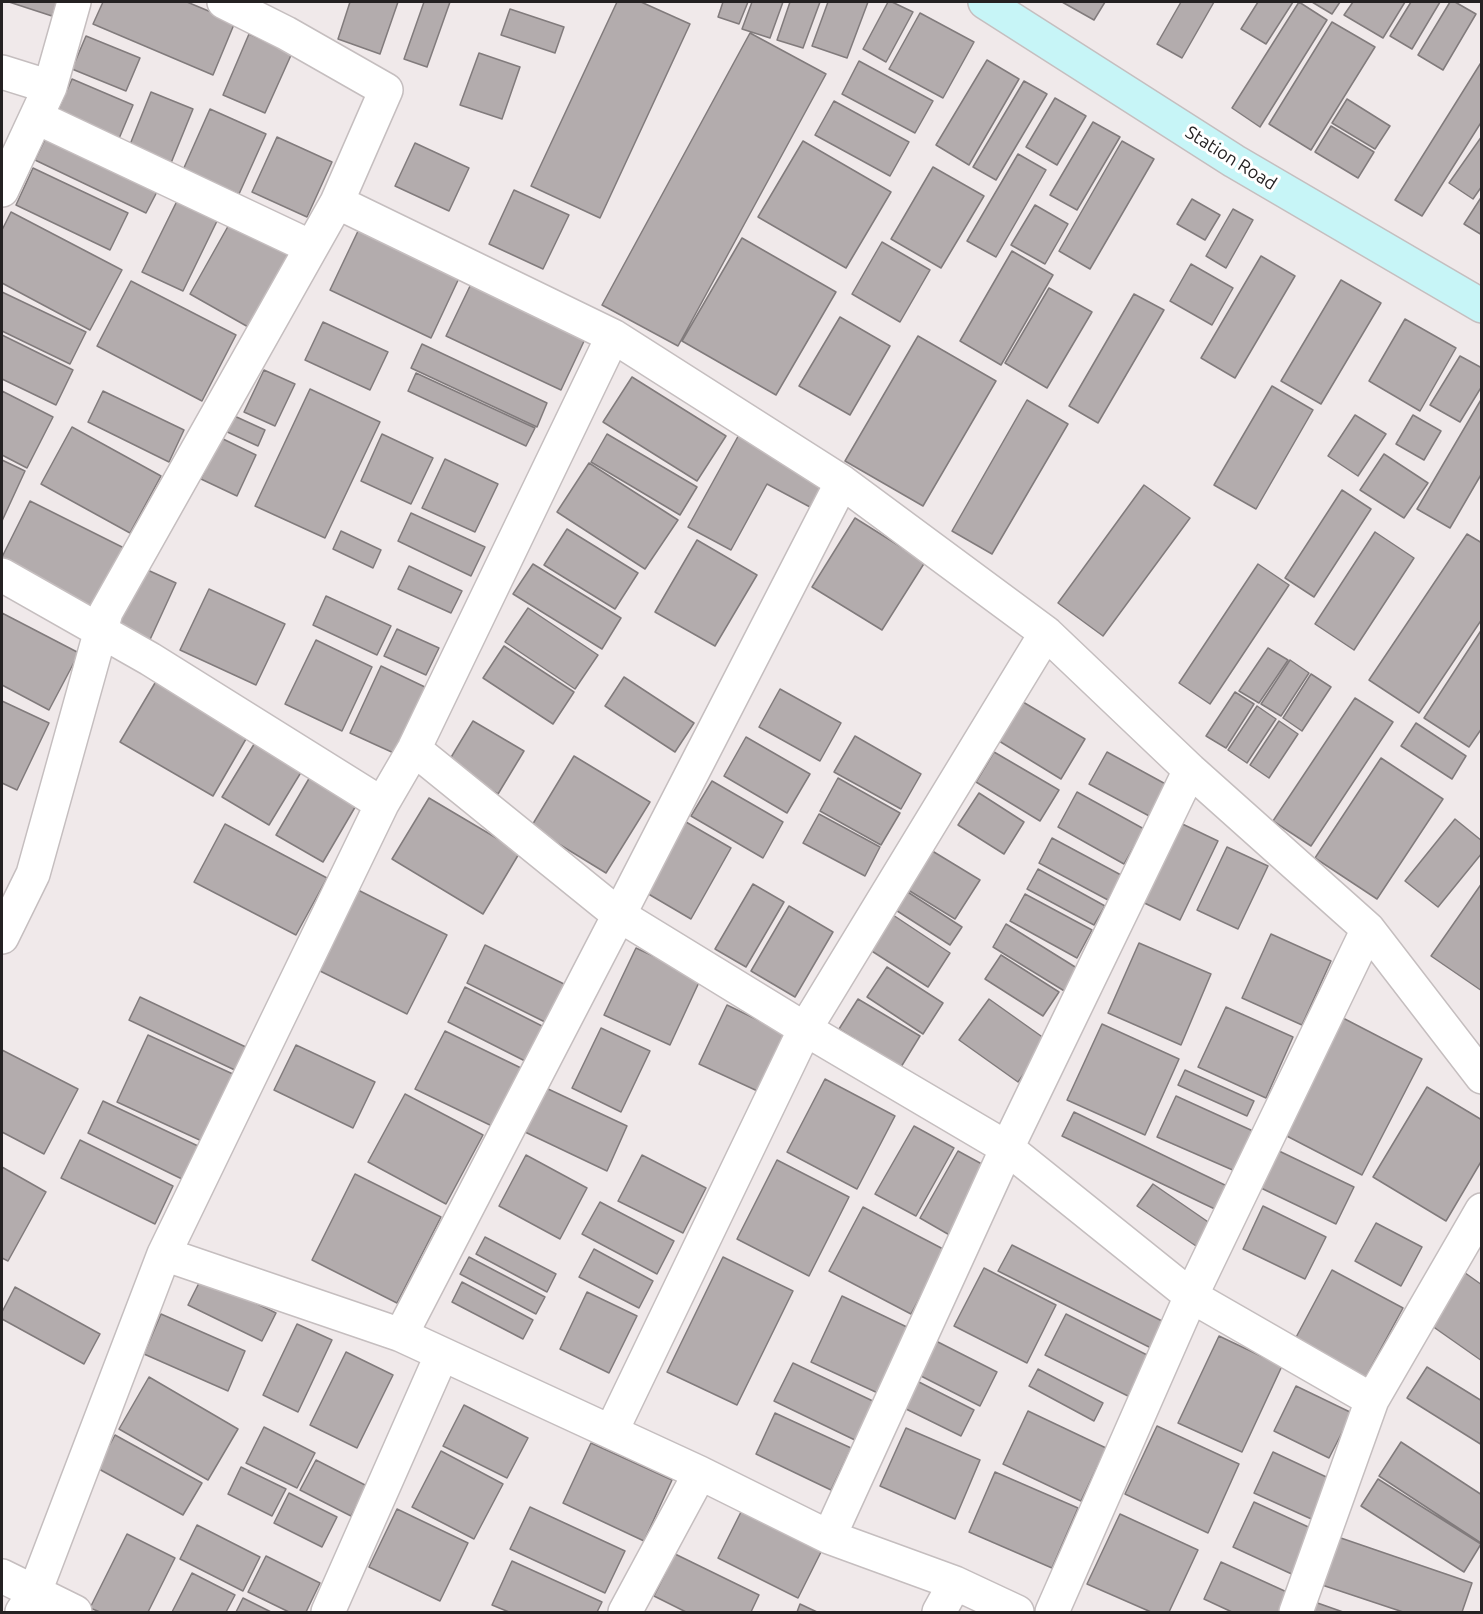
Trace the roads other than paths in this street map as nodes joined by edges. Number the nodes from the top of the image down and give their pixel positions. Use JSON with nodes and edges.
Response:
{"nodes":[{"id":1,"x":74,"y":2,"type":"edge"},
{"id":2,"x":224,"y":2,"type":"edge"},
{"id":3,"x":985,"y":2,"type":"edge"},
{"id":4,"x":2,"y":72,"type":"edge"},
{"id":5,"x":50,"y":87,"type":"junction"},
{"id":6,"x":36,"y":117,"type":"junction"},
{"id":7,"x":2,"y":190,"type":"edge"},
{"id":8,"x":337,"y":202,"type":"junction"},
{"id":9,"x":311,"y":247,"type":"junction"},
{"id":10,"x":1482,"y":306,"type":"edge"},
{"id":11,"x":613,"y":336,"type":"junction"},
{"id":12,"x":842,"y":482,"type":"junction"},
{"id":13,"x":2,"y":575,"type":"edge"},
{"id":14,"x":101,"y":632,"type":"junction"},
{"id":15,"x":1046,"y":633,"type":"junction"},
{"id":16,"x":414,"y":750,"type":"junction"},
{"id":17,"x":1190,"y":770,"type":"junction"},
{"id":18,"x":382,"y":804,"type":"junction"},
{"id":19,"x":619,"y":915,"type":"junction"},
{"id":20,"x":1368,"y":929,"type":"junction"},
{"id":21,"x":2,"y":937,"type":"edge"},
{"id":22,"x":805,"y":1029,"type":"junction"},
{"id":23,"x":1482,"y":1077,"type":"edge"},
{"id":24,"x":1007,"y":1148,"type":"junction"},
{"id":25,"x":1482,"y":1210,"type":"edge"},
{"id":26,"x":164,"y":1254,"type":"junction"},
{"id":27,"x":1191,"y":1296,"type":"junction"},
{"id":28,"x":400,"y":1335,"type":"junction"},
{"id":29,"x":442,"y":1354,"type":"junction"},
{"id":30,"x":1372,"y":1400,"type":"junction"},
{"id":31,"x":612,"y":1432,"type":"junction"},
{"id":32,"x":700,"y":1473,"type":"junction"},
{"id":33,"x":829,"y":1537,"type":"junction"},
{"id":34,"x":2,"y":1576,"type":"edge"},
{"id":35,"x":955,"y":1582,"type":"junction"},
{"id":36,"x":28,"y":1603,"type":"edge"},
{"id":37,"x":75,"y":1612,"type":"edge"},
{"id":38,"x":328,"y":1612,"type":"edge"},
{"id":39,"x":625,"y":1612,"type":"edge"},
{"id":40,"x":939,"y":1612,"type":"edge"},
{"id":41,"x":1017,"y":1612,"type":"edge"},
{"id":42,"x":1052,"y":1612,"type":"edge"},
{"id":43,"x":1296,"y":1612,"type":"edge"}],
"edges":[{"from":1,"to":5,"type":"street"},
{"from":2,"to":8,"type":"street"},
{"from":3,"to":10,"type":"main road","name":"Station Road"},
{"from":4,"to":5,"type":"street"},
{"from":5,"to":6,"type":"street"},
{"from":6,"to":7,"type":"street"},
{"from":6,"to":9,"type":"street"},
{"from":8,"to":9,"type":"street"},
{"from":8,"to":11,"type":"street"},
{"from":9,"to":14,"type":"street"},
{"from":11,"to":12,"type":"street"},
{"from":11,"to":16,"type":"street"},
{"from":12,"to":15,"type":"street"},
{"from":12,"to":19,"type":"street"},
{"from":13,"to":14,"type":"street"},
{"from":14,"to":18,"type":"street"},
{"from":14,"to":21,"type":"street"},
{"from":15,"to":17,"type":"street"},
{"from":15,"to":22,"type":"street"},
{"from":16,"to":18,"type":"street"},
{"from":16,"to":19,"type":"street"},
{"from":17,"to":20,"type":"street"},
{"from":17,"to":24,"type":"street"},
{"from":18,"to":26,"type":"street"},
{"from":19,"to":22,"type":"street"},
{"from":19,"to":28,"type":"street"},
{"from":20,"to":23,"type":"street"},
{"from":20,"to":27,"type":"street"},
{"from":22,"to":24,"type":"street"},
{"from":22,"to":31,"type":"street"},
{"from":24,"to":27,"type":"street"},
{"from":24,"to":33,"type":"street"},
{"from":25,"to":30,"type":"street"},
{"from":26,"to":28,"type":"street"},
{"from":26,"to":36,"type":"street"},
{"from":27,"to":30,"type":"street"},
{"from":27,"to":42,"type":"street"},
{"from":28,"to":29,"type":"street"},
{"from":29,"to":31,"type":"street"},
{"from":29,"to":38,"type":"street"},
{"from":30,"to":43,"type":"street"},
{"from":31,"to":32,"type":"street"},
{"from":32,"to":33,"type":"street"},
{"from":32,"to":39,"type":"street"},
{"from":33,"to":35,"type":"street"},
{"from":34,"to":36,"type":"street"},
{"from":35,"to":40,"type":"street"},
{"from":35,"to":41,"type":"street"},
{"from":36,"to":37,"type":"street"}]}
